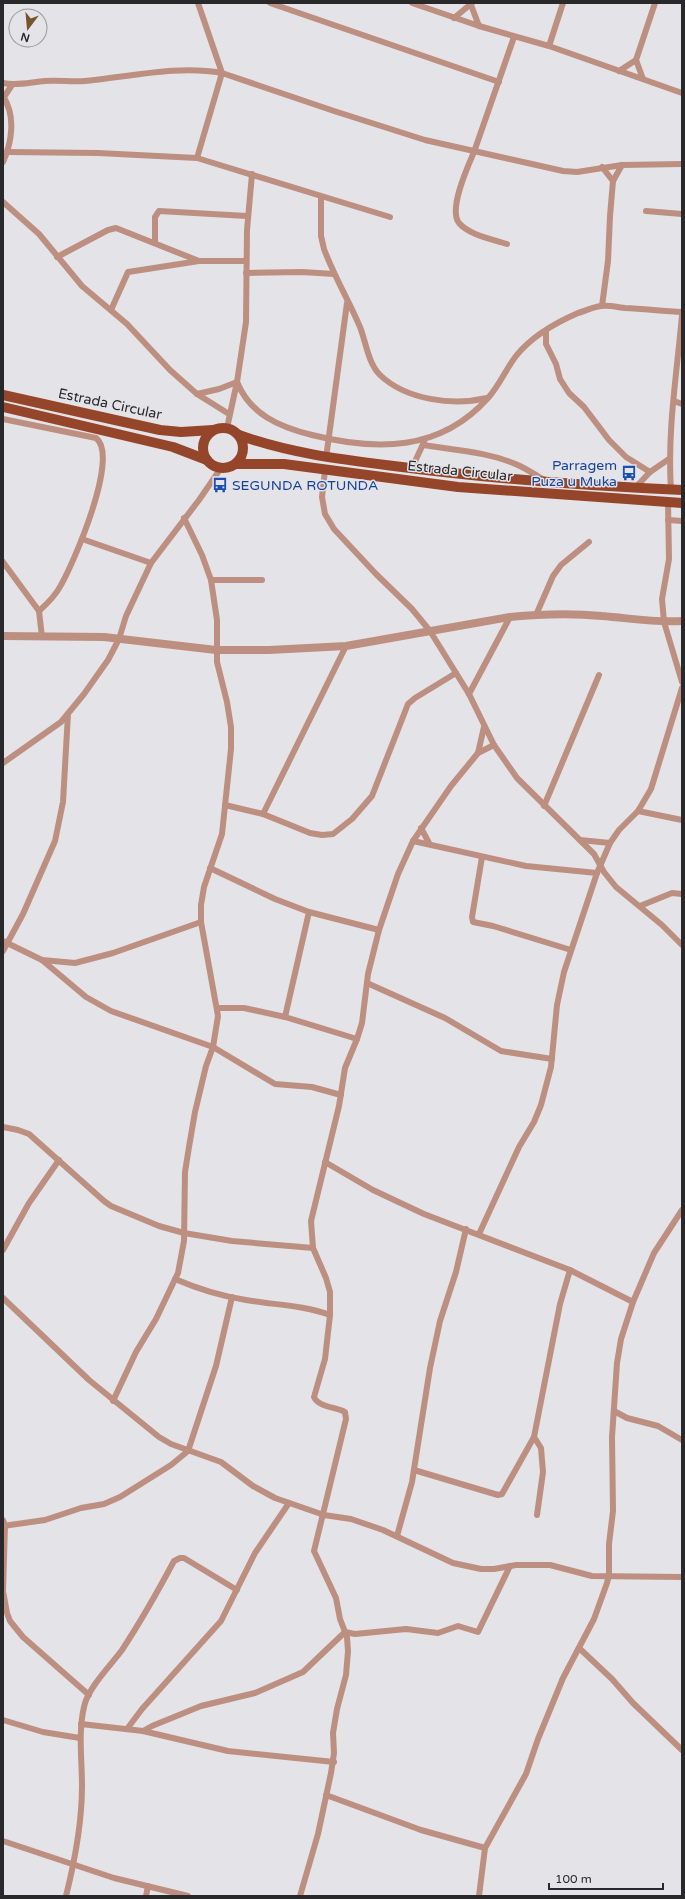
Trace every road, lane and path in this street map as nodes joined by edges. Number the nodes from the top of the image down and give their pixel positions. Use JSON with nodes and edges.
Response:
{"nodes":[{"id":1,"x":198,"y":3,"type":"edge"},
{"id":2,"x":270,"y":3,"type":"edge"},
{"id":3,"x":412,"y":3,"type":"edge"},
{"id":4,"x":563,"y":3,"type":"edge"},
{"id":5,"x":654,"y":3,"type":"edge"},
{"id":6,"x":472,"y":4,"type":"edge"},
{"id":7,"x":454,"y":18,"type":"junction"},
{"id":8,"x":479,"y":26,"type":"junction"},
{"id":9,"x":514,"y":37,"type":"junction"},
{"id":10,"x":549,"y":46,"type":"junction"},
{"id":11,"x":636,"y":60,"type":"junction"},
{"id":12,"x":619,"y":71,"type":"junction"},
{"id":13,"x":222,"y":73,"type":"junction"},
{"id":14,"x":642,"y":78,"type":"junction"},
{"id":15,"x":499,"y":82,"type":"junction"},
{"id":16,"x":3,"y":83,"type":"edge"},
{"id":17,"x":12,"y":85,"type":"junction"},
{"id":18,"x":682,"y":93,"type":"edge"},
{"id":19,"x":4,"y":97,"type":"edge"},
{"id":20,"x":8,"y":152,"type":"junction"},
{"id":21,"x":474,"y":152,"type":"junction"},
{"id":22,"x":197,"y":158,"type":"junction"},
{"id":23,"x":3,"y":162,"type":"edge"},
{"id":24,"x":682,"y":164,"type":"edge"},
{"id":25,"x":622,"y":165,"type":"junction"},
{"id":26,"x":602,"y":167,"type":"junction"},
{"id":27,"x":252,"y":174,"type":"junction"},
{"id":28,"x":614,"y":181,"type":"junction"},
{"id":29,"x":321,"y":197,"type":"junction"},
{"id":30,"x":3,"y":202,"type":"edge"},
{"id":31,"x":646,"y":210,"type":"dead end"},
{"id":32,"x":682,"y":214,"type":"edge"},
{"id":33,"x":248,"y":216,"type":"junction"},
{"id":34,"x":390,"y":217,"type":"dead end"},
{"id":35,"x":155,"y":243,"type":"junction"},
{"id":36,"x":507,"y":244,"type":"dead end"},
{"id":37,"x":57,"y":257,"type":"junction"},
{"id":38,"x":199,"y":261,"type":"junction"},
{"id":39,"x":246,"y":261,"type":"junction"},
{"id":40,"x":246,"y":273,"type":"junction"},
{"id":41,"x":334,"y":274,"type":"junction"},
{"id":42,"x":347,"y":302,"type":"junction"},
{"id":43,"x":602,"y":306,"type":"junction"},
{"id":44,"x":111,"y":310,"type":"junction"},
{"id":45,"x":682,"y":313,"type":"edge"},
{"id":46,"x":546,"y":330,"type":"junction"},
{"id":47,"x":237,"y":382,"type":"junction"},
{"id":48,"x":197,"y":394,"type":"junction"},
{"id":49,"x":3,"y":395,"type":"edge"},
{"id":50,"x":488,"y":398,"type":"junction"},
{"id":51,"x":674,"y":401,"type":"junction"},
{"id":52,"x":682,"y":404,"type":"edge"},
{"id":53,"x":3,"y":407,"type":"edge"},
{"id":54,"x":229,"y":414,"type":"junction"},
{"id":55,"x":3,"y":419,"type":"edge"},
{"id":56,"x":227,"y":428,"type":"junction"},
{"id":57,"x":213,"y":430,"type":"junction"},
{"id":58,"x":239,"y":435,"type":"junction"},
{"id":59,"x":329,"y":439,"type":"junction"},
{"id":60,"x":424,"y":442,"type":"junction"},
{"id":61,"x":326,"y":458,"type":"junction"},
{"id":62,"x":669,"y":459,"type":"junction"},
{"id":63,"x":207,"y":460,"type":"junction"},
{"id":64,"x":236,"y":464,"type":"junction"},
{"id":65,"x":220,"y":468,"type":"junction"},
{"id":66,"x":412,"y":468,"type":"junction"},
{"id":67,"x":325,"y":470,"type":"junction"},
{"id":68,"x":650,"y":472,"type":"junction"},
{"id":69,"x":548,"y":482,"type":"junction"},
{"id":70,"x":634,"y":489,"type":"junction"},
{"id":71,"x":671,"y":490,"type":"junction"},
{"id":72,"x":682,"y":490,"type":"edge"},
{"id":73,"x":668,"y":502,"type":"junction"},
{"id":74,"x":682,"y":503,"type":"edge"},
{"id":75,"x":184,"y":518,"type":"junction"},
{"id":76,"x":668,"y":520,"type":"junction"},
{"id":77,"x":682,"y":521,"type":"edge"},
{"id":78,"x":82,"y":539,"type":"junction"},
{"id":79,"x":589,"y":542,"type":"dead end"},
{"id":80,"x":3,"y":562,"type":"edge"},
{"id":81,"x":151,"y":563,"type":"junction"},
{"id":82,"x":211,"y":580,"type":"junction"},
{"id":83,"x":262,"y":580,"type":"dead end"},
{"id":84,"x":39,"y":610,"type":"junction"},
{"id":85,"x":536,"y":615,"type":"junction"},
{"id":86,"x":510,"y":617,"type":"junction"},
{"id":87,"x":682,"y":621,"type":"edge"},
{"id":88,"x":664,"y":622,"type":"junction"},
{"id":89,"x":430,"y":631,"type":"junction"},
{"id":90,"x":3,"y":636,"type":"edge"},
{"id":91,"x":42,"y":637,"type":"junction"},
{"id":92,"x":119,"y":639,"type":"junction"},
{"id":93,"x":346,"y":646,"type":"junction"},
{"id":94,"x":216,"y":650,"type":"junction"},
{"id":95,"x":456,"y":673,"type":"junction"},
{"id":96,"x":599,"y":675,"type":"dead end"},
{"id":97,"x":682,"y":682,"type":"edge"},
{"id":98,"x":682,"y":688,"type":"edge"},
{"id":99,"x":468,"y":694,"type":"junction"},
{"id":100,"x":68,"y":714,"type":"junction"},
{"id":101,"x":484,"y":727,"type":"junction"},
{"id":102,"x":494,"y":745,"type":"junction"},
{"id":103,"x":478,"y":753,"type":"junction"},
{"id":104,"x":3,"y":762,"type":"edge"},
{"id":105,"x":225,"y":805,"type":"junction"},
{"id":106,"x":544,"y":806,"type":"junction"},
{"id":107,"x":638,"y":811,"type":"junction"},
{"id":108,"x":264,"y":814,"type":"junction"},
{"id":109,"x":682,"y":820,"type":"edge"},
{"id":110,"x":421,"y":828,"type":"junction"},
{"id":111,"x":580,"y":840,"type":"junction"},
{"id":112,"x":413,"y":841,"type":"junction"},
{"id":113,"x":429,"y":843,"type":"junction"},
{"id":114,"x":610,"y":843,"type":"junction"},
{"id":115,"x":482,"y":857,"type":"junction"},
{"id":116,"x":601,"y":866,"type":"junction"},
{"id":117,"x":210,"y":868,"type":"junction"},
{"id":118,"x":598,"y":873,"type":"junction"},
{"id":119,"x":682,"y":894,"type":"edge"},
{"id":120,"x":640,"y":906,"type":"junction"},
{"id":121,"x":310,"y":912,"type":"junction"},
{"id":122,"x":201,"y":922,"type":"junction"},
{"id":123,"x":379,"y":930,"type":"junction"},
{"id":124,"x":5,"y":942,"type":"edge"},
{"id":125,"x":682,"y":946,"type":"edge"},
{"id":126,"x":571,"y":950,"type":"junction"},
{"id":127,"x":3,"y":951,"type":"edge"},
{"id":128,"x":42,"y":960,"type":"junction"},
{"id":129,"x":367,"y":983,"type":"junction"},
{"id":130,"x":217,"y":1008,"type":"junction"},
{"id":131,"x":285,"y":1017,"type":"junction"},
{"id":132,"x":358,"y":1039,"type":"junction"},
{"id":133,"x":213,"y":1047,"type":"junction"},
{"id":134,"x":552,"y":1059,"type":"junction"},
{"id":135,"x":340,"y":1095,"type":"junction"},
{"id":136,"x":3,"y":1127,"type":"edge"},
{"id":137,"x":59,"y":1160,"type":"junction"},
{"id":138,"x":325,"y":1162,"type":"junction"},
{"id":139,"x":682,"y":1211,"type":"edge"},
{"id":140,"x":466,"y":1229,"type":"junction"},
{"id":141,"x":184,"y":1232,"type":"junction"},
{"id":142,"x":479,"y":1234,"type":"junction"},
{"id":143,"x":313,"y":1248,"type":"junction"},
{"id":144,"x":3,"y":1250,"type":"edge"},
{"id":145,"x":570,"y":1270,"type":"junction"},
{"id":146,"x":176,"y":1279,"type":"junction"},
{"id":147,"x":3,"y":1298,"type":"edge"},
{"id":148,"x":232,"y":1298,"type":"junction"},
{"id":149,"x":633,"y":1302,"type":"junction"},
{"id":150,"x":330,"y":1315,"type":"junction"},
{"id":151,"x":113,"y":1401,"type":"junction"},
{"id":152,"x":614,"y":1411,"type":"junction"},
{"id":153,"x":534,"y":1437,"type":"junction"},
{"id":154,"x":682,"y":1440,"type":"edge"},
{"id":155,"x":188,"y":1451,"type":"junction"},
{"id":156,"x":414,"y":1470,"type":"junction"},
{"id":157,"x":289,"y":1503,"type":"junction"},
{"id":158,"x":324,"y":1514,"type":"junction"},
{"id":159,"x":537,"y":1515,"type":"dead end"},
{"id":160,"x":4,"y":1524,"type":"edge"},
{"id":161,"x":397,"y":1536,"type":"junction"},
{"id":162,"x":510,"y":1566,"type":"junction"},
{"id":163,"x":609,"y":1575,"type":"junction"},
{"id":164,"x":682,"y":1577,"type":"edge"},
{"id":165,"x":238,"y":1590,"type":"junction"},
{"id":166,"x":345,"y":1632,"type":"junction"},
{"id":167,"x":579,"y":1648,"type":"junction"},
{"id":168,"x":89,"y":1694,"type":"junction"},
{"id":169,"x":3,"y":1720,"type":"edge"},
{"id":170,"x":81,"y":1724,"type":"junction"},
{"id":171,"x":127,"y":1729,"type":"junction"},
{"id":172,"x":143,"y":1731,"type":"junction"},
{"id":173,"x":80,"y":1738,"type":"junction"},
{"id":174,"x":682,"y":1750,"type":"edge"},
{"id":175,"x":334,"y":1762,"type":"junction"},
{"id":176,"x":326,"y":1795,"type":"junction"},
{"id":177,"x":3,"y":1841,"type":"edge"},
{"id":178,"x":485,"y":1848,"type":"junction"},
{"id":179,"x":73,"y":1864,"type":"junction"},
{"id":180,"x":148,"y":1886,"type":"junction"},
{"id":181,"x":66,"y":1896,"type":"edge"},
{"id":182,"x":146,"y":1896,"type":"edge"},
{"id":183,"x":188,"y":1896,"type":"edge"},
{"id":184,"x":300,"y":1896,"type":"edge"},
{"id":185,"x":479,"y":1896,"type":"edge"}],
"edges":[{"from":1,"to":13,"type":"street"},
{"from":2,"to":15,"type":"street"},
{"from":3,"to":7,"type":"street"},
{"from":4,"to":10,"type":"street"},
{"from":5,"to":11,"type":"street"},
{"from":6,"to":7,"type":"street"},
{"from":6,"to":8,"type":"street"},
{"from":7,"to":8,"type":"street"},
{"from":8,"to":9,"type":"street"},
{"from":9,"to":10,"type":"street"},
{"from":9,"to":15,"type":"street"},
{"from":10,"to":12,"type":"street"},
{"from":11,"to":12,"type":"street"},
{"from":11,"to":14,"type":"street"},
{"from":12,"to":14,"type":"street"},
{"from":13,"to":17,"type":"street"},
{"from":13,"to":21,"type":"street"},
{"from":13,"to":22,"type":"street"},
{"from":14,"to":18,"type":"street"},
{"from":15,"to":21,"type":"street"},
{"from":16,"to":17,"type":"street"},
{"from":17,"to":19,"type":"street"},
{"from":19,"to":20,"type":"street"},
{"from":20,"to":22,"type":"street"},
{"from":20,"to":23,"type":"street"},
{"from":21,"to":26,"type":"street"},
{"from":21,"to":36,"type":"street"},
{"from":22,"to":27,"type":"street"},
{"from":24,"to":25,"type":"street"},
{"from":25,"to":26,"type":"street"},
{"from":25,"to":28,"type":"street"},
{"from":26,"to":28,"type":"street"},
{"from":27,"to":29,"type":"street"},
{"from":27,"to":33,"type":"street"},
{"from":28,"to":43,"type":"street"},
{"from":29,"to":34,"type":"street"},
{"from":29,"to":41,"type":"street"},
{"from":30,"to":37,"type":"street"},
{"from":31,"to":32,"type":"street"},
{"from":33,"to":35,"type":"street"},
{"from":33,"to":39,"type":"street"},
{"from":35,"to":37,"type":"street"},
{"from":35,"to":38,"type":"street"},
{"from":37,"to":44,"type":"street"},
{"from":38,"to":39,"type":"street"},
{"from":38,"to":44,"type":"street"},
{"from":39,"to":40,"type":"street"},
{"from":40,"to":41,"type":"street"},
{"from":40,"to":47,"type":"street"},
{"from":41,"to":42,"type":"street"},
{"from":42,"to":50,"type":"street"},
{"from":42,"to":59,"type":"street"},
{"from":43,"to":45,"type":"street"},
{"from":43,"to":46,"type":"street"},
{"from":44,"to":48,"type":"street"},
{"from":45,"to":51,"type":"street"},
{"from":46,"to":50,"type":"street"},
{"from":46,"to":68,"type":"street"},
{"from":47,"to":48,"type":"street"},
{"from":47,"to":54,"type":"street"},
{"from":47,"to":59,"type":"street"},
{"from":48,"to":54,"type":"street"},
{"from":49,"to":57,"type":"main road","name":"Estrada Circular"},
{"from":50,"to":60,"type":"street"},
{"from":51,"to":52,"type":"street"},
{"from":51,"to":62,"type":"street"},
{"from":53,"to":63,"type":"main road","name":"Estrada Circular"},
{"from":54,"to":56,"type":"street"},
{"from":55,"to":78,"type":"street"},
{"from":56,"to":57,"type":"main road"},
{"from":56,"to":58,"type":"main road"},
{"from":57,"to":63,"type":"main road"},
{"from":58,"to":61,"type":"main road","name":"Estrada Circular"},
{"from":58,"to":64,"type":"main road"},
{"from":59,"to":60,"type":"street"},
{"from":59,"to":61,"type":"street"},
{"from":60,"to":66,"type":"street"},
{"from":60,"to":69,"type":"street"},
{"from":61,"to":66,"type":"main road","name":"Estrada Circular"},
{"from":62,"to":68,"type":"street"},
{"from":62,"to":71,"type":"street"},
{"from":63,"to":65,"type":"main road"},
{"from":64,"to":65,"type":"main road"},
{"from":64,"to":67,"type":"main road","name":"Estrada Circular"},
{"from":65,"to":75,"type":"street"},
{"from":66,"to":69,"type":"main road","name":"Estrada Circular"},
{"from":67,"to":73,"type":"main road","name":"Estrada Circular"},
{"from":67,"to":89,"type":"street"},
{"from":68,"to":70,"type":"street"},
{"from":69,"to":70,"type":"main road","name":"Estrada Circular"},
{"from":70,"to":71,"type":"main road","name":"Estrada Circular"},
{"from":71,"to":72,"type":"main road","name":"Estrada Circular"},
{"from":73,"to":74,"type":"main road","name":"Estrada Circular"},
{"from":73,"to":76,"type":"street"},
{"from":75,"to":81,"type":"street"},
{"from":75,"to":82,"type":"street"},
{"from":76,"to":77,"type":"street"},
{"from":76,"to":88,"type":"street"},
{"from":78,"to":81,"type":"street"},
{"from":78,"to":84,"type":"street"},
{"from":79,"to":85,"type":"street"},
{"from":80,"to":84,"type":"street"},
{"from":81,"to":92,"type":"street"},
{"from":82,"to":83,"type":"street"},
{"from":82,"to":94,"type":"street"},
{"from":84,"to":91,"type":"street"},
{"from":85,"to":86,"type":"street"},
{"from":85,"to":88,"type":"street"},
{"from":86,"to":89,"type":"street"},
{"from":86,"to":99,"type":"street"},
{"from":87,"to":88,"type":"street"},
{"from":88,"to":97,"type":"street"},
{"from":89,"to":93,"type":"street"},
{"from":89,"to":95,"type":"street"},
{"from":90,"to":91,"type":"street"},
{"from":91,"to":92,"type":"street"},
{"from":92,"to":94,"type":"street"},
{"from":92,"to":100,"type":"street"},
{"from":93,"to":94,"type":"street"},
{"from":93,"to":108,"type":"street"},
{"from":94,"to":105,"type":"street"},
{"from":95,"to":99,"type":"street"},
{"from":95,"to":108,"type":"street"},
{"from":96,"to":106,"type":"street"},
{"from":98,"to":107,"type":"street"},
{"from":99,"to":101,"type":"street"},
{"from":100,"to":104,"type":"street"},
{"from":100,"to":124,"type":"street"},
{"from":101,"to":102,"type":"street"},
{"from":101,"to":103,"type":"street"},
{"from":102,"to":103,"type":"street"},
{"from":102,"to":106,"type":"street"},
{"from":103,"to":110,"type":"street"},
{"from":105,"to":108,"type":"street"},
{"from":105,"to":117,"type":"street"},
{"from":106,"to":111,"type":"street"},
{"from":107,"to":109,"type":"street"},
{"from":107,"to":114,"type":"street"},
{"from":110,"to":112,"type":"street"},
{"from":110,"to":113,"type":"street"},
{"from":111,"to":114,"type":"street"},
{"from":111,"to":116,"type":"street"},
{"from":112,"to":113,"type":"street"},
{"from":112,"to":123,"type":"street"},
{"from":113,"to":115,"type":"street"},
{"from":114,"to":116,"type":"street"},
{"from":115,"to":118,"type":"street"},
{"from":115,"to":126,"type":"street"},
{"from":116,"to":118,"type":"street"},
{"from":116,"to":120,"type":"street"},
{"from":117,"to":121,"type":"street"},
{"from":117,"to":122,"type":"street"},
{"from":118,"to":126,"type":"street"},
{"from":119,"to":120,"type":"street"},
{"from":120,"to":125,"type":"street"},
{"from":121,"to":123,"type":"street"},
{"from":121,"to":131,"type":"street"},
{"from":122,"to":128,"type":"street"},
{"from":122,"to":130,"type":"street"},
{"from":123,"to":129,"type":"street"},
{"from":124,"to":127,"type":"street"},
{"from":124,"to":128,"type":"street"},
{"from":126,"to":134,"type":"street"},
{"from":128,"to":133,"type":"street"},
{"from":129,"to":132,"type":"street"},
{"from":129,"to":134,"type":"street"},
{"from":130,"to":131,"type":"street"},
{"from":130,"to":133,"type":"street"},
{"from":131,"to":132,"type":"street"},
{"from":132,"to":135,"type":"street"},
{"from":133,"to":135,"type":"street"},
{"from":133,"to":141,"type":"street"},
{"from":134,"to":142,"type":"street"},
{"from":135,"to":138,"type":"street"},
{"from":136,"to":137,"type":"street"},
{"from":137,"to":141,"type":"street"},
{"from":137,"to":144,"type":"street"},
{"from":138,"to":140,"type":"street"},
{"from":138,"to":143,"type":"street"},
{"from":139,"to":149,"type":"street"},
{"from":140,"to":142,"type":"street"},
{"from":140,"to":156,"type":"street"},
{"from":141,"to":143,"type":"street"},
{"from":141,"to":146,"type":"street"},
{"from":142,"to":145,"type":"street"},
{"from":143,"to":150,"type":"street"},
{"from":145,"to":149,"type":"street"},
{"from":145,"to":153,"type":"street"},
{"from":146,"to":148,"type":"street"},
{"from":146,"to":151,"type":"street"},
{"from":147,"to":151,"type":"street"},
{"from":148,"to":150,"type":"street"},
{"from":148,"to":155,"type":"street"},
{"from":149,"to":152,"type":"street"},
{"from":150,"to":158,"type":"street"},
{"from":151,"to":155,"type":"street"},
{"from":152,"to":154,"type":"street"},
{"from":152,"to":163,"type":"street"},
{"from":153,"to":156,"type":"street"},
{"from":153,"to":159,"type":"street"},
{"from":155,"to":157,"type":"street"},
{"from":155,"to":160,"type":"street"},
{"from":156,"to":161,"type":"street"},
{"from":157,"to":158,"type":"street"},
{"from":157,"to":165,"type":"street"},
{"from":158,"to":161,"type":"street"},
{"from":158,"to":166,"type":"street"},
{"from":160,"to":168,"type":"street"},
{"from":161,"to":162,"type":"street"},
{"from":162,"to":163,"type":"street"},
{"from":162,"to":166,"type":"street"},
{"from":163,"to":164,"type":"street"},
{"from":163,"to":167,"type":"street"},
{"from":165,"to":168,"type":"street"},
{"from":165,"to":171,"type":"street"},
{"from":166,"to":172,"type":"street"},
{"from":166,"to":175,"type":"street"},
{"from":167,"to":174,"type":"street"},
{"from":167,"to":178,"type":"street"},
{"from":168,"to":170,"type":"street"},
{"from":169,"to":173,"type":"street"},
{"from":170,"to":171,"type":"street"},
{"from":170,"to":173,"type":"street"},
{"from":171,"to":172,"type":"street"},
{"from":172,"to":175,"type":"street"},
{"from":173,"to":179,"type":"street"},
{"from":175,"to":176,"type":"street"},
{"from":176,"to":178,"type":"street"},
{"from":176,"to":184,"type":"street"},
{"from":177,"to":179,"type":"street"},
{"from":178,"to":185,"type":"street"},
{"from":179,"to":180,"type":"street"},
{"from":179,"to":181,"type":"street"},
{"from":180,"to":182,"type":"street"},
{"from":180,"to":183,"type":"street"}]}
